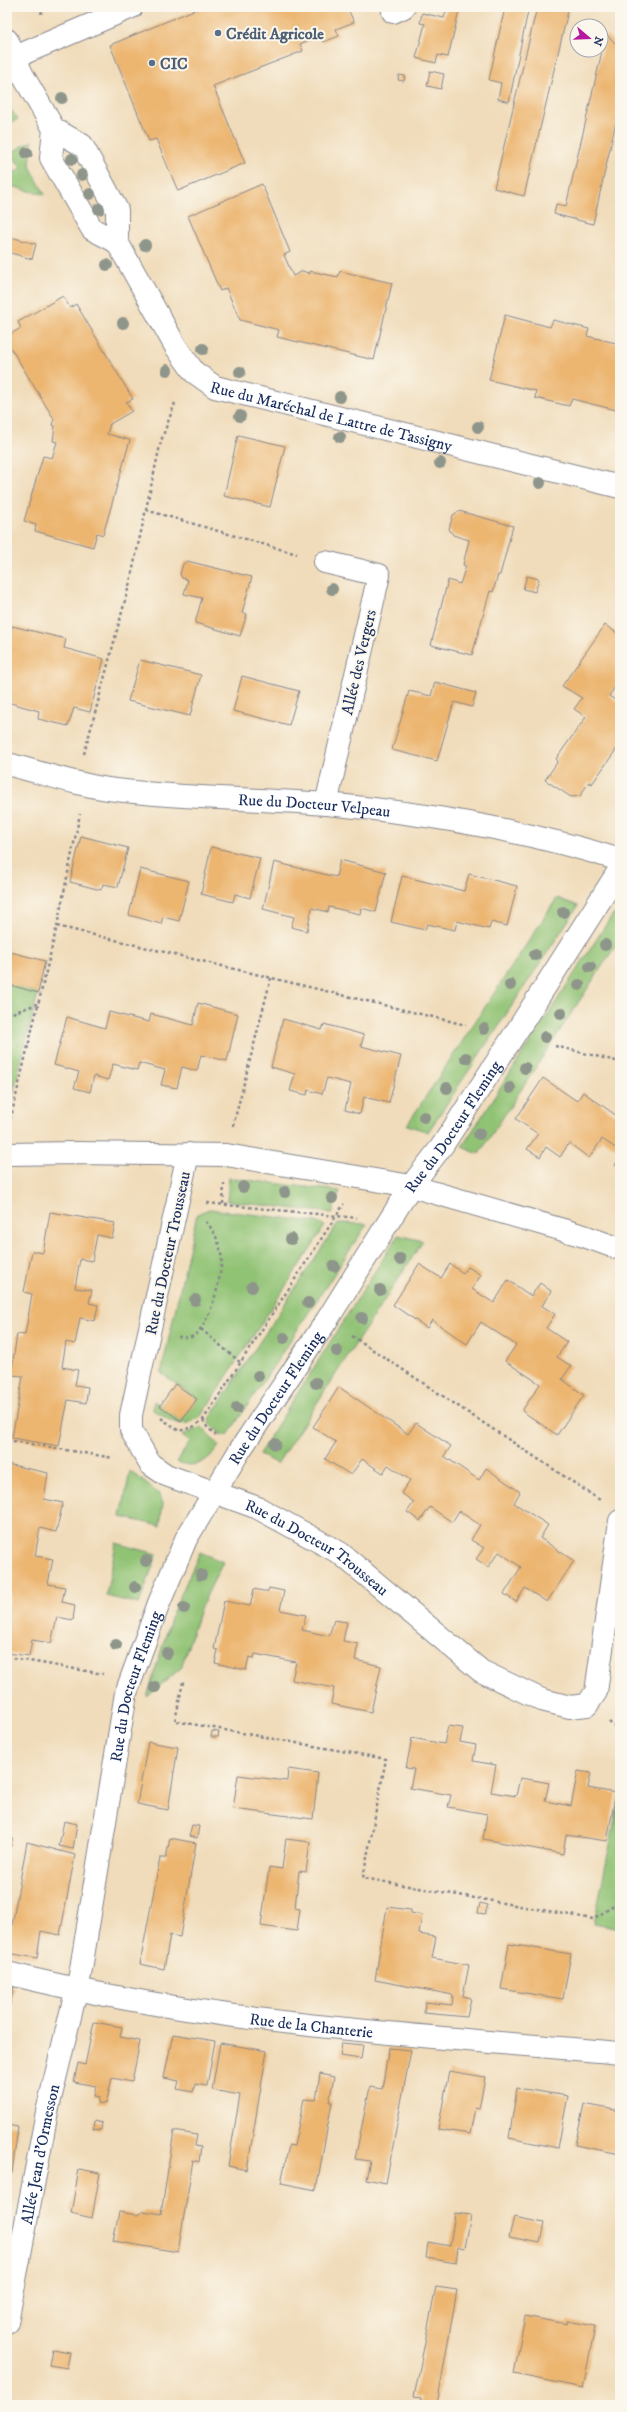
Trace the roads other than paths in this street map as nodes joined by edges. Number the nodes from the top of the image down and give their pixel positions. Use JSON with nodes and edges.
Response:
{"nodes":[{"id":1,"x":132,"y":7,"type":"edge"},
{"id":2,"x":11,"y":49,"type":"edge"},
{"id":3,"x":54,"y":129,"type":"junction"},
{"id":4,"x":117,"y":242,"type":"junction"},
{"id":5,"x":620,"y":487,"type":"edge"},
{"id":6,"x":324,"y":562,"type":"road end"},
{"id":7,"x":7,"y":764,"type":"edge"},
{"id":8,"x":326,"y":804,"type":"junction"},
{"id":9,"x":620,"y":860,"type":"edge"},
{"id":10,"x":620,"y":869,"type":"edge"},
{"id":11,"x":7,"y":1154,"type":"edge"},
{"id":12,"x":188,"y":1154,"type":"junction"},
{"id":13,"x":411,"y":1186,"type":"junction"},
{"id":14,"x":620,"y":1249,"type":"edge"},
{"id":15,"x":216,"y":1491,"type":"junction"},
{"id":16,"x":620,"y":1521,"type":"edge"},
{"id":17,"x":7,"y":1973,"type":"edge"},
{"id":18,"x":77,"y":1988,"type":"junction"},
{"id":19,"x":620,"y":2053,"type":"edge"},
{"id":20,"x":7,"y":2322,"type":"edge"}],
"edges":[{"from":1,"to":2,"type":"street"},
{"from":2,"to":3,"type":"street"},
{"from":3,"to":4,"type":"street","name":"Rue du Maréchal de Lattre de Tassigny"},
{"from":3,"to":4,"type":"street"},
{"from":4,"to":5,"type":"street","name":"Rue du Maréchal de Lattre de Tassigny"},
{"from":6,"to":8,"type":"street","name":"Allée des Vergers"},
{"from":7,"to":8,"type":"street","name":"Rue du Docteur Velpeau"},
{"from":8,"to":9,"type":"street","name":"Rue du Docteur Velpeau"},
{"from":10,"to":13,"type":"street","name":"Rue du Docteur Fleming"},
{"from":11,"to":12,"type":"street"},
{"from":12,"to":13,"type":"street"},
{"from":12,"to":15,"type":"street","name":"Rue du Docteur Trousseau"},
{"from":13,"to":14,"type":"street"},
{"from":13,"to":15,"type":"street","name":"Rue du Docteur Fleming"},
{"from":15,"to":16,"type":"street","name":"Rue du Docteur Trousseau"},
{"from":15,"to":18,"type":"street","name":"Rue du Docteur Fleming"},
{"from":17,"to":18,"type":"street","name":"Rue de la Chanterie"},
{"from":18,"to":19,"type":"street","name":"Rue de la Chanterie"},
{"from":18,"to":20,"type":"street","name":"Allée Jean d'Ormesson"}]}
